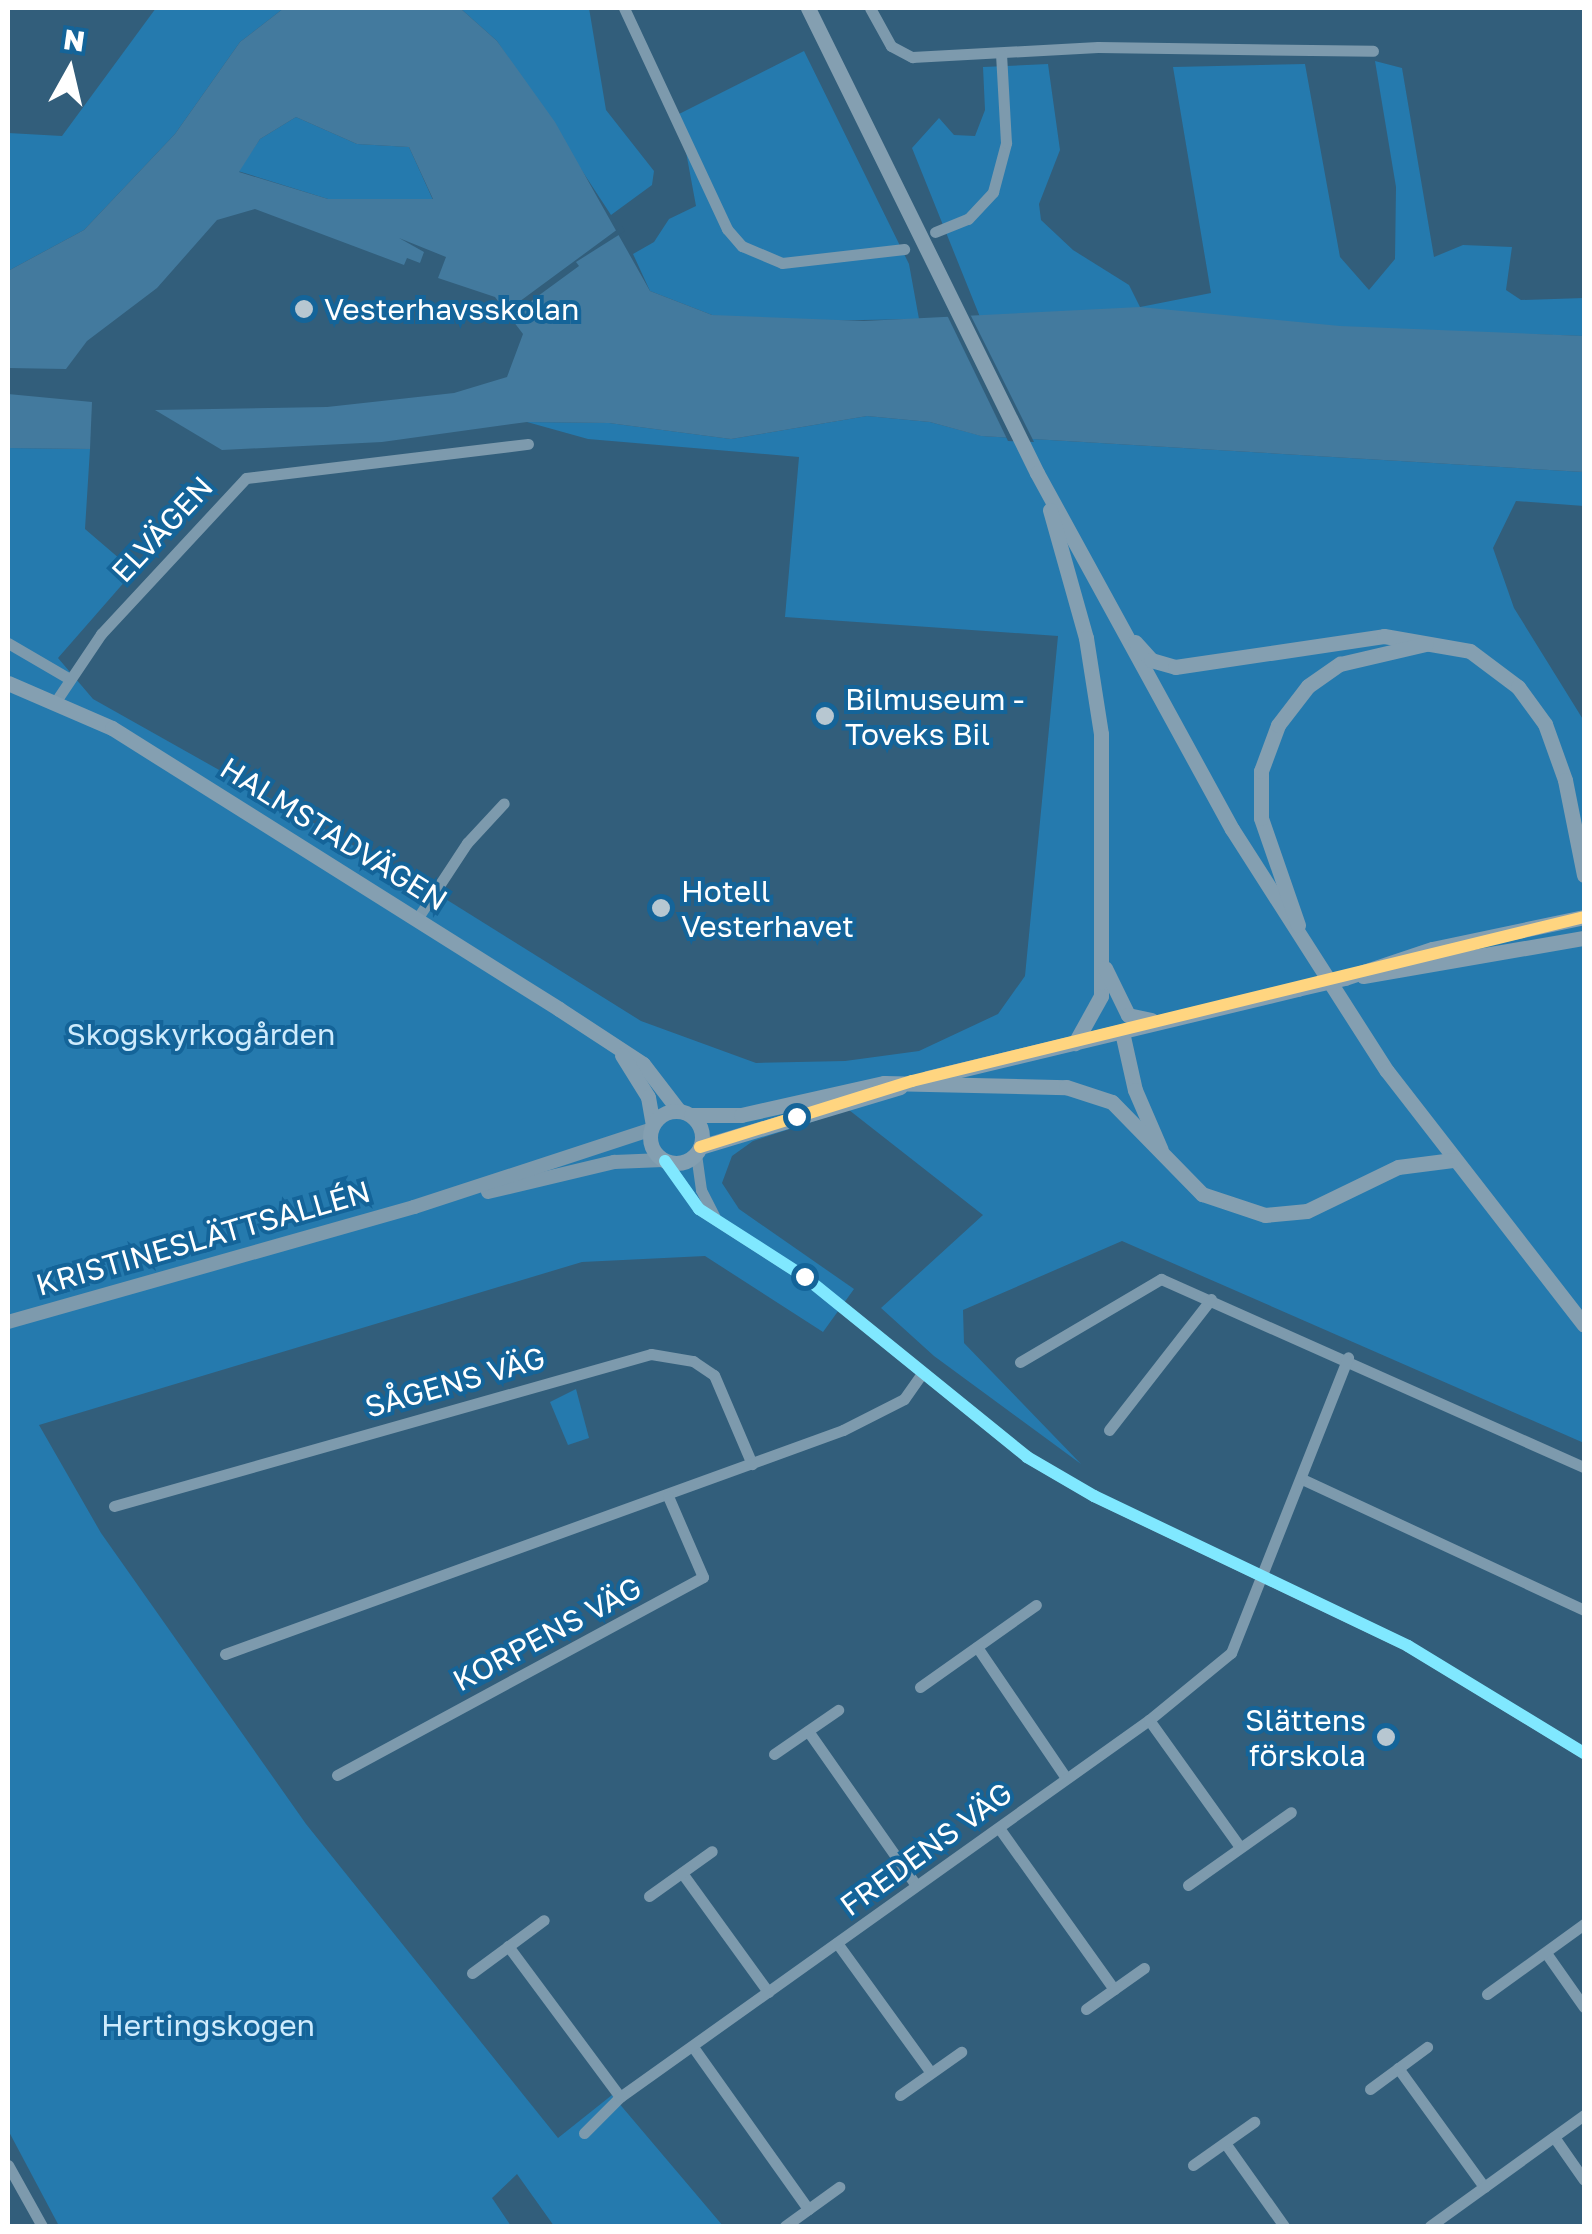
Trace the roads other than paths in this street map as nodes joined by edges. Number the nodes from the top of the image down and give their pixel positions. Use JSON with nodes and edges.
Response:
{"nodes":[{"id":1,"x":624,"y":8,"type":"edge"},
{"id":2,"x":808,"y":8,"type":"edge"},
{"id":3,"x":870,"y":8,"type":"edge"},
{"id":4,"x":1374,"y":51,"type":"dead end"},
{"id":5,"x":1002,"y":54,"type":"junction"},
{"id":6,"x":934,"y":232,"type":"dead end"},
{"id":7,"x":904,"y":249,"type":"dead end"},
{"id":8,"x":528,"y":444,"type":"dead end"},
{"id":9,"x":1034,"y":466,"type":"junction"},
{"id":10,"x":1107,"y":602,"type":"junction"},
{"id":11,"x":8,"y":642,"type":"edge"},
{"id":12,"x":1432,"y":642,"type":"junction"},
{"id":13,"x":68,"y":678,"type":"junction"},
{"id":14,"x":8,"y":683,"type":"edge"},
{"id":15,"x":56,"y":702,"type":"junction"},
{"id":16,"x":504,"y":803,"type":"dead end"},
{"id":17,"x":1584,"y":875,"type":"edge"},
{"id":18,"x":1584,"y":917,"type":"edge"},
{"id":19,"x":417,"y":919,"type":"junction"},
{"id":20,"x":1584,"y":938,"type":"edge"},
{"id":21,"x":1304,"y":943,"type":"junction"},
{"id":22,"x":1102,"y":954,"type":"junction"},
{"id":23,"x":1344,"y":978,"type":"junction"},
{"id":24,"x":1185,"y":1017,"type":"junction"},
{"id":25,"x":1122,"y":1032,"type":"junction"},
{"id":26,"x":1074,"y":1044,"type":"junction"},
{"id":27,"x":620,"y":1051,"type":"junction"},
{"id":28,"x":912,"y":1082,"type":"junction"},
{"id":29,"x":685,"y":1113,"type":"junction"},
{"id":30,"x":652,"y":1127,"type":"junction"},
{"id":31,"x":698,"y":1150,"type":"junction"},
{"id":32,"x":1160,"y":1150,"type":"junction"},
{"id":33,"x":1452,"y":1160,"type":"junction"},
{"id":34,"x":664,"y":1161,"type":"junction"},
{"id":35,"x":414,"y":1207,"type":"junction"},
{"id":36,"x":715,"y":1217,"type":"junction"},
{"id":37,"x":1210,"y":1299,"type":"junction"},
{"id":38,"x":8,"y":1322,"type":"edge"},
{"id":39,"x":1584,"y":1326,"type":"edge"},
{"id":40,"x":1348,"y":1357,"type":"junction"},
{"id":41,"x":1020,"y":1362,"type":"dead end"},
{"id":42,"x":922,"y":1374,"type":"junction"},
{"id":43,"x":1109,"y":1430,"type":"dead end"},
{"id":44,"x":752,"y":1464,"type":"junction"},
{"id":45,"x":1584,"y":1466,"type":"edge"},
{"id":46,"x":1302,"y":1478,"type":"junction"},
{"id":47,"x":668,"y":1496,"type":"junction"},
{"id":48,"x":114,"y":1506,"type":"dead end"},
{"id":49,"x":1263,"y":1577,"type":"junction"},
{"id":50,"x":1036,"y":1605,"type":"dead end"},
{"id":51,"x":1584,"y":1610,"type":"edge"},
{"id":52,"x":976,"y":1647,"type":"junction"},
{"id":53,"x":225,"y":1654,"type":"dead end"},
{"id":54,"x":920,"y":1687,"type":"dead end"},
{"id":55,"x":838,"y":1710,"type":"dead end"},
{"id":56,"x":1149,"y":1720,"type":"junction"},
{"id":57,"x":808,"y":1731,"type":"junction"},
{"id":58,"x":1584,"y":1753,"type":"edge"},
{"id":59,"x":774,"y":1754,"type":"dead end"},
{"id":60,"x":337,"y":1775,"type":"dead end"},
{"id":61,"x":1066,"y":1778,"type":"junction"},
{"id":62,"x":1291,"y":1812,"type":"dead end"},
{"id":63,"x":1000,"y":1828,"type":"junction"},
{"id":64,"x":1240,"y":1846,"type":"junction"},
{"id":65,"x":712,"y":1850,"type":"dead end"},
{"id":66,"x":682,"y":1873,"type":"junction"},
{"id":67,"x":916,"y":1885,"type":"junction"},
{"id":68,"x":1188,"y":1885,"type":"dead end"},
{"id":69,"x":649,"y":1896,"type":"dead end"},
{"id":70,"x":544,"y":1920,"type":"dead end"},
{"id":71,"x":1584,"y":1924,"type":"edge"},
{"id":72,"x":838,"y":1944,"type":"junction"},
{"id":73,"x":508,"y":1946,"type":"junction"},
{"id":74,"x":1546,"y":1953,"type":"junction"},
{"id":75,"x":1144,"y":1968,"type":"dead end"},
{"id":76,"x":472,"y":1973,"type":"dead end"},
{"id":77,"x":1114,"y":1989,"type":"junction"},
{"id":78,"x":768,"y":1992,"type":"junction"},
{"id":79,"x":1487,"y":1994,"type":"dead end"},
{"id":80,"x":1584,"y":2007,"type":"edge"},
{"id":81,"x":1086,"y":2009,"type":"dead end"},
{"id":82,"x":1427,"y":2046,"type":"dead end"},
{"id":83,"x":693,"y":2047,"type":"junction"},
{"id":84,"x":961,"y":2052,"type":"dead end"},
{"id":85,"x":1398,"y":2068,"type":"junction"},
{"id":86,"x":932,"y":2072,"type":"junction"},
{"id":87,"x":1370,"y":2089,"type":"dead end"},
{"id":88,"x":900,"y":2095,"type":"dead end"},
{"id":89,"x":620,"y":2097,"type":"junction"},
{"id":90,"x":1584,"y":2115,"type":"edge"},
{"id":91,"x":1254,"y":2122,"type":"dead end"},
{"id":92,"x":584,"y":2133,"type":"dead end"},
{"id":93,"x":1554,"y":2138,"type":"junction"},
{"id":94,"x":1225,"y":2142,"type":"junction"},
{"id":95,"x":8,"y":2165,"type":"edge"},
{"id":96,"x":1193,"y":2165,"type":"dead end"},
{"id":97,"x":1584,"y":2180,"type":"edge"},
{"id":98,"x":840,"y":2187,"type":"dead end"},
{"id":99,"x":1484,"y":2187,"type":"junction"},
{"id":100,"x":808,"y":2209,"type":"junction"},
{"id":101,"x":42,"y":2226,"type":"edge"},
{"id":102,"x":785,"y":2226,"type":"edge"},
{"id":103,"x":1284,"y":2226,"type":"edge"},
{"id":104,"x":1430,"y":2226,"type":"edge"}],
"edges":[{"from":1,"to":7,"type":"street"},
{"from":2,"to":9,"type":"main road"},
{"from":3,"to":5,"type":"street"},
{"from":4,"to":5,"type":"street"},
{"from":5,"to":6,"type":"street"},
{"from":8,"to":13,"type":"street","name":"ELVÄGEN"},
{"from":9,"to":10,"type":"main road"},
{"from":9,"to":22,"type":"main road"},
{"from":10,"to":12,"type":"main road"},
{"from":10,"to":21,"type":"main road"},
{"from":11,"to":13,"type":"street"},
{"from":12,"to":17,"type":"main road"},
{"from":12,"to":21,"type":"main road"},
{"from":13,"to":15,"type":"street","name":"ELVÄGEN"},
{"from":14,"to":15,"type":"main road","name":"HALMSTADVÄGEN"},
{"from":15,"to":19,"type":"main road","name":"HALMSTADVÄGEN"},
{"from":16,"to":19,"type":"street"},
{"from":18,"to":23,"type":"main road"},
{"from":19,"to":27,"type":"main road","name":"HALMSTADVÄGEN"},
{"from":20,"to":23,"type":"main road"},
{"from":21,"to":33,"type":"main road"},
{"from":22,"to":24,"type":"main road"},
{"from":22,"to":26,"type":"main road"},
{"from":23,"to":24,"type":"main road","bridge":true},
{"from":24,"to":25,"type":"main road"},
{"from":25,"to":26,"type":"main road"},
{"from":25,"to":32,"type":"main road"},
{"from":26,"to":28,"type":"main road"},
{"from":27,"to":29,"type":"main road","name":"HALMSTADVÄGEN"},
{"from":27,"to":30,"type":"main road","name":"HALMSTADVÄGEN"},
{"from":28,"to":29,"type":"main road"},
{"from":28,"to":31,"type":"main road"},
{"from":28,"to":32,"type":"main road"},
{"from":29,"to":30,"type":"main road"},
{"from":29,"to":31,"type":"main road"},
{"from":30,"to":34,"type":"main road"},
{"from":30,"to":35,"type":"street","name":"KRISTINESLÄTTSALLÉN"},
{"from":31,"to":34,"type":"main road"},
{"from":31,"to":36,"type":"street"},
{"from":32,"to":33,"type":"main road"},
{"from":33,"to":39,"type":"main road"},
{"from":34,"to":35,"type":"street","name":"KRISTINESLÄTTSALLÉN"},
{"from":34,"to":36,"type":"street"},
{"from":35,"to":38,"type":"street","name":"KRISTINESLÄTTSALLÉN"},
{"from":36,"to":42,"type":"street"},
{"from":37,"to":40,"type":"street"},
{"from":37,"to":41,"type":"street"},
{"from":37,"to":43,"type":"street"},
{"from":40,"to":45,"type":"street"},
{"from":40,"to":46,"type":"street","name":"FREDENS VÄG"},
{"from":42,"to":44,"type":"street"},
{"from":42,"to":49,"type":"street"},
{"from":44,"to":47,"type":"street"},
{"from":44,"to":48,"type":"street","name":"SÅGENS VÄG"},
{"from":46,"to":49,"type":"street","name":"FREDENS VÄG"},
{"from":46,"to":51,"type":"street"},
{"from":47,"to":53,"type":"street"},
{"from":47,"to":60,"type":"street","name":"KORPENS VÄG"},
{"from":49,"to":56,"type":"street","name":"FREDENS VÄG"},
{"from":49,"to":58,"type":"street"},
{"from":50,"to":52,"type":"street"},
{"from":52,"to":54,"type":"street"},
{"from":52,"to":61,"type":"street"},
{"from":55,"to":57,"type":"street"},
{"from":56,"to":61,"type":"street","name":"FREDENS VÄG"},
{"from":56,"to":64,"type":"street"},
{"from":57,"to":59,"type":"street"},
{"from":57,"to":67,"type":"street"},
{"from":61,"to":63,"type":"street","name":"FREDENS VÄG"},
{"from":62,"to":64,"type":"street"},
{"from":63,"to":67,"type":"street","name":"FREDENS VÄG"},
{"from":63,"to":77,"type":"street"},
{"from":64,"to":68,"type":"street"},
{"from":65,"to":66,"type":"street"},
{"from":66,"to":69,"type":"street"},
{"from":66,"to":78,"type":"street"},
{"from":67,"to":72,"type":"street","name":"FREDENS VÄG"},
{"from":70,"to":73,"type":"street"},
{"from":71,"to":74,"type":"street"},
{"from":72,"to":78,"type":"street","name":"FREDENS VÄG"},
{"from":72,"to":86,"type":"street"},
{"from":73,"to":76,"type":"street"},
{"from":73,"to":89,"type":"street"},
{"from":74,"to":79,"type":"street"},
{"from":74,"to":80,"type":"street"},
{"from":75,"to":77,"type":"street"},
{"from":77,"to":81,"type":"street"},
{"from":78,"to":83,"type":"street","name":"FREDENS VÄG"},
{"from":82,"to":85,"type":"street"},
{"from":83,"to":89,"type":"street","name":"FREDENS VÄG"},
{"from":83,"to":100,"type":"street"},
{"from":84,"to":86,"type":"street"},
{"from":85,"to":87,"type":"street"},
{"from":85,"to":99,"type":"street"},
{"from":86,"to":88,"type":"street"},
{"from":89,"to":92,"type":"street","name":"FREDENS VÄG"},
{"from":90,"to":93,"type":"street"},
{"from":91,"to":94,"type":"street"},
{"from":93,"to":97,"type":"street"},
{"from":93,"to":99,"type":"street"},
{"from":94,"to":96,"type":"street"},
{"from":94,"to":103,"type":"street"},
{"from":95,"to":101,"type":"street"},
{"from":98,"to":100,"type":"street"},
{"from":99,"to":104,"type":"street"},
{"from":100,"to":102,"type":"street"}]}
